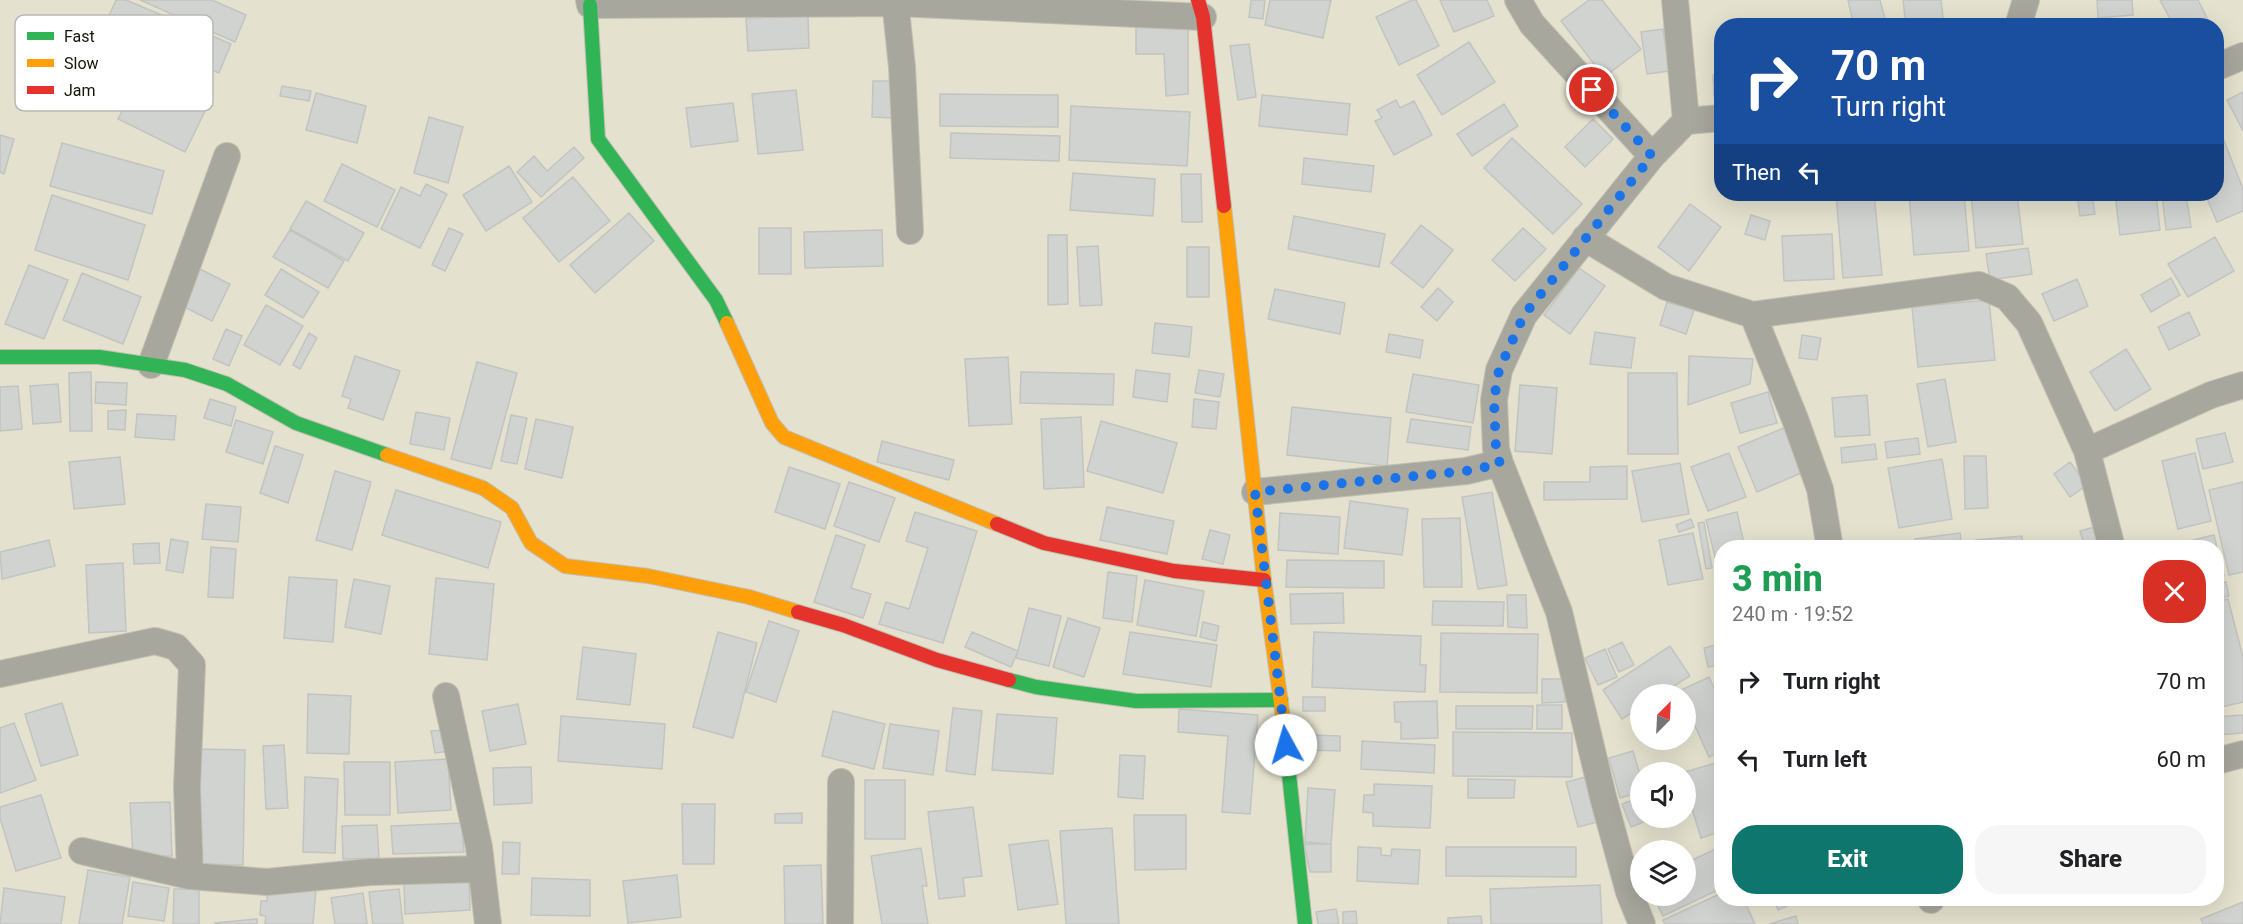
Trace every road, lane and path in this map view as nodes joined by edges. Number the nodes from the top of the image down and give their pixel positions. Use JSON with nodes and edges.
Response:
{"nodes":[{"id":1,"x":1518,"y":0,"type":"edge"},
{"id":2,"x":1675,"y":0,"type":"edge"},
{"id":3,"x":2026,"y":0,"type":"edge"},
{"id":4,"x":896,"y":1,"type":"edge"},
{"id":5,"x":589,"y":2,"type":"edge"},
{"id":6,"x":1201,"y":9,"type":"edge"},
{"id":7,"x":2020,"y":18,"type":"edge"},
{"id":8,"x":2243,"y":56,"type":"edge"},
{"id":9,"x":2224,"y":64,"type":"edge"},
{"id":10,"x":1714,"y":119,"type":"edge"},
{"id":11,"x":1686,"y":121,"type":"junction"},
{"id":12,"x":227,"y":156,"type":"dead end"},
{"id":13,"x":1652,"y":156,"type":"junction"},
{"id":14,"x":910,"y":231,"type":"dead end"},
{"id":15,"x":1585,"y":238,"type":"junction"},
{"id":16,"x":1753,"y":315,"type":"junction"},
{"id":17,"x":0,"y":357,"type":"edge"},
{"id":18,"x":151,"y":365,"type":"junction"},
{"id":19,"x":2243,"y":385,"type":"edge"},
{"id":20,"x":2087,"y":450,"type":"junction"},
{"id":21,"x":1500,"y":464,"type":"junction"},
{"id":22,"x":1255,"y":492,"type":"junction"},
{"id":23,"x":1829,"y":540,"type":"edge"},
{"id":24,"x":2110,"y":540,"type":"edge"},
{"id":25,"x":1264,"y":580,"type":"junction"},
{"id":26,"x":0,"y":674,"type":"edge"},
{"id":27,"x":446,"y":696,"type":"dead end"},
{"id":28,"x":1281,"y":700,"type":"junction"},
{"id":29,"x":2243,"y":754,"type":"edge"},
{"id":30,"x":2224,"y":759,"type":"edge"},
{"id":31,"x":841,"y":782,"type":"dead end"},
{"id":32,"x":82,"y":851,"type":"dead end"},
{"id":33,"x":482,"y":869,"type":"junction"},
{"id":34,"x":190,"y":876,"type":"junction"},
{"id":35,"x":488,"y":924,"type":"edge"},
{"id":36,"x":840,"y":924,"type":"edge"},
{"id":37,"x":1305,"y":924,"type":"edge"},
{"id":38,"x":1642,"y":924,"type":"edge"}],
"edges":[{"from":1,"to":13,"type":"street"},
{"from":2,"to":11,"type":"street"},
{"from":3,"to":7,"type":"street"},
{"from":4,"to":5,"type":"street"},
{"from":4,"to":6,"type":"street"},
{"from":4,"to":14,"type":"street"},
{"from":5,"to":25,"type":"street"},
{"from":6,"to":22,"type":"street"},
{"from":8,"to":9,"type":"street"},
{"from":10,"to":11,"type":"street"},
{"from":11,"to":13,"type":"street"},
{"from":12,"to":18,"type":"street"},
{"from":13,"to":15,"type":"street"},
{"from":15,"to":16,"type":"street"},
{"from":15,"to":21,"type":"street"},
{"from":16,"to":20,"type":"street"},
{"from":16,"to":23,"type":"street"},
{"from":17,"to":18,"type":"street"},
{"from":18,"to":28,"type":"street"},
{"from":19,"to":20,"type":"street"},
{"from":20,"to":24,"type":"street"},
{"from":21,"to":22,"type":"street"},
{"from":21,"to":38,"type":"street"},
{"from":22,"to":25,"type":"street"},
{"from":25,"to":28,"type":"street"},
{"from":26,"to":34,"type":"street"},
{"from":27,"to":33,"type":"street"},
{"from":28,"to":37,"type":"street"},
{"from":29,"to":30,"type":"street"},
{"from":31,"to":36,"type":"street"},
{"from":32,"to":34,"type":"street"},
{"from":33,"to":34,"type":"street"},
{"from":33,"to":35,"type":"street"}]}
